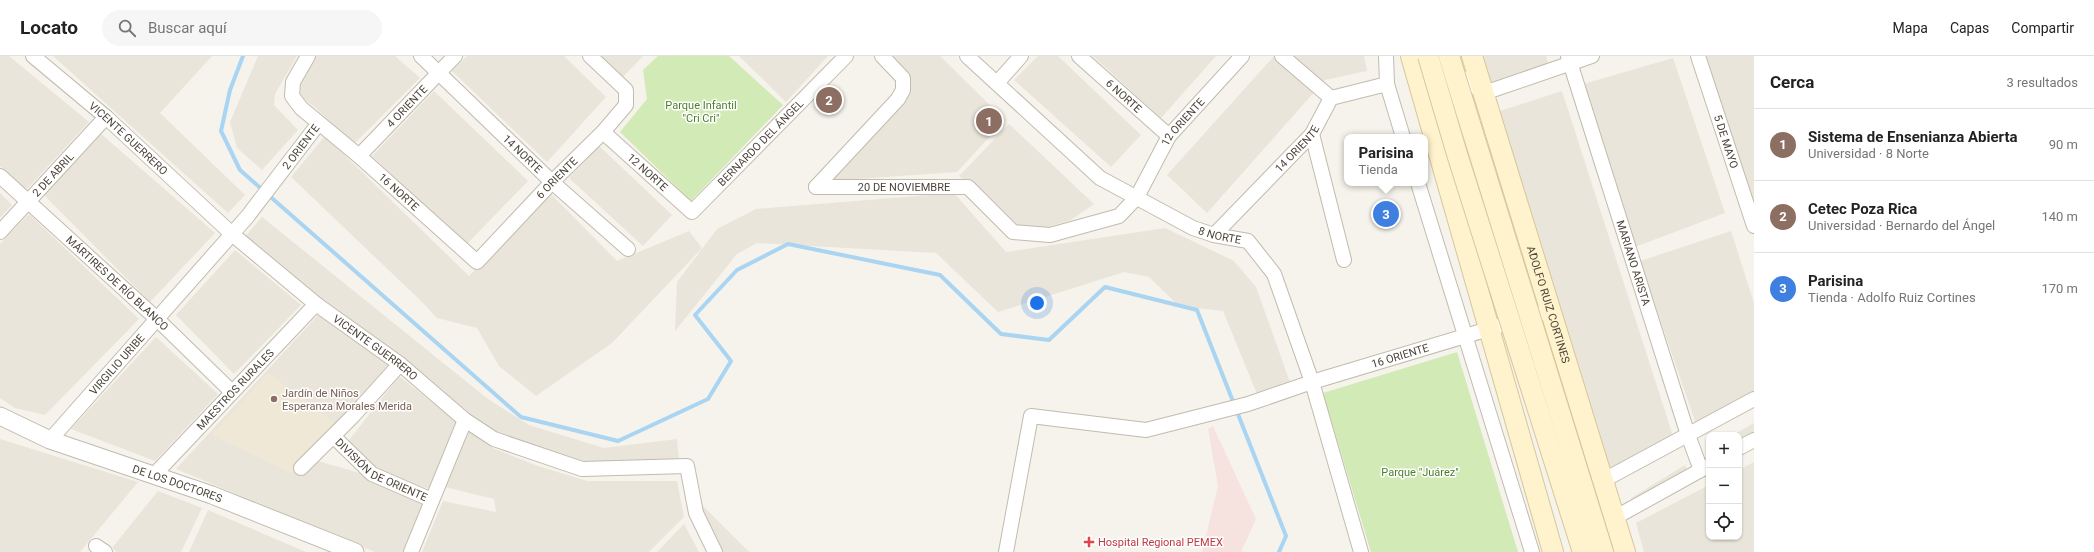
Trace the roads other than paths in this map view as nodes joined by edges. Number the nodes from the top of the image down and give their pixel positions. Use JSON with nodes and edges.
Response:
{"nodes":[{"id":1,"x":308,"y":56,"type":"edge"},
{"id":2,"x":421,"y":56,"type":"edge"},
{"id":3,"x":455,"y":56,"type":"edge"},
{"id":4,"x":590,"y":56,"type":"edge"},
{"id":5,"x":846,"y":56,"type":"edge"},
{"id":6,"x":882,"y":56,"type":"edge"},
{"id":7,"x":967,"y":56,"type":"edge"},
{"id":8,"x":1021,"y":56,"type":"edge"},
{"id":9,"x":1079,"y":56,"type":"edge"},
{"id":10,"x":1242,"y":56,"type":"edge"},
{"id":11,"x":1282,"y":56,"type":"edge"},
{"id":12,"x":1386,"y":56,"type":"edge"},
{"id":13,"x":1411,"y":56,"type":"edge"},
{"id":14,"x":1429,"y":56,"type":"edge"},
{"id":15,"x":1450,"y":56,"type":"edge"},
{"id":16,"x":1472,"y":56,"type":"edge"},
{"id":17,"x":1592,"y":56,"type":"edge"},
{"id":18,"x":1698,"y":56,"type":"edge"},
{"id":19,"x":40,"y":58,"type":"edge"},
{"id":20,"x":1569,"y":60,"type":"edge"},
{"id":21,"x":440,"y":73,"type":"junction"},
{"id":22,"x":996,"y":83,"type":"junction"},
{"id":23,"x":1387,"y":84,"type":"junction"},
{"id":24,"x":1482,"y":85,"type":"junction"},
{"id":25,"x":1331,"y":98,"type":"junction"},
{"id":26,"x":106,"y":118,"type":"junction"},
{"id":27,"x":319,"y":123,"type":"junction"},
{"id":28,"x":603,"y":132,"type":"junction"},
{"id":29,"x":1312,"y":134,"type":"junction"},
{"id":30,"x":1402,"y":134,"type":"edge"},
{"id":31,"x":1169,"y":136,"type":"junction"},
{"id":32,"x":359,"y":156,"type":"junction"},
{"id":33,"x":0,"y":176,"type":"edge"},
{"id":34,"x":552,"y":182,"type":"junction"},
{"id":35,"x":1419,"y":186,"type":"edge"},
{"id":36,"x":1136,"y":197,"type":"junction"},
{"id":37,"x":28,"y":202,"type":"junction"},
{"id":38,"x":692,"y":212,"type":"joint"},
{"id":39,"x":247,"y":217,"type":"joint"},
{"id":40,"x":1754,"y":226,"type":"edge"},
{"id":41,"x":0,"y":232,"type":"edge"},
{"id":42,"x":232,"y":234,"type":"junction"},
{"id":43,"x":1214,"y":235,"type":"junction"},
{"id":44,"x":628,"y":249,"type":"dead end"},
{"id":45,"x":1344,"y":260,"type":"dead end"},
{"id":46,"x":477,"y":262,"type":"joint"},
{"id":47,"x":316,"y":304,"type":"junction"},
{"id":48,"x":1552,"y":310,"type":"junction"},
{"id":49,"x":157,"y":318,"type":"junction"},
{"id":50,"x":1490,"y":328,"type":"junction"},
{"id":51,"x":1465,"y":336,"type":"junction"},
{"id":52,"x":400,"y":364,"type":"junction"},
{"id":53,"x":1312,"y":382,"type":"junction"},
{"id":54,"x":232,"y":392,"type":"junction"},
{"id":55,"x":1754,"y":399,"type":"edge"},
{"id":56,"x":0,"y":416,"type":"edge"},
{"id":57,"x":465,"y":420,"type":"junction"},
{"id":58,"x":1688,"y":435,"type":"junction"},
{"id":59,"x":333,"y":436,"type":"junction"},
{"id":60,"x":50,"y":440,"type":"junction"},
{"id":61,"x":1754,"y":440,"type":"edge"},
{"id":62,"x":1742,"y":446,"type":"edge"},
{"id":63,"x":1705,"y":467,"type":"edge"},
{"id":64,"x":301,"y":468,"type":"dead end"},
{"id":65,"x":154,"y":475,"type":"junction"},
{"id":66,"x":1604,"y":480,"type":"junction"},
{"id":67,"x":432,"y":500,"type":"junction"},
{"id":68,"x":1616,"y":517,"type":"junction"},
{"id":69,"x":355,"y":552,"type":"edge"},
{"id":70,"x":411,"y":552,"type":"edge"},
{"id":71,"x":715,"y":552,"type":"edge"},
{"id":72,"x":1006,"y":552,"type":"edge"},
{"id":73,"x":1361,"y":552,"type":"edge"},
{"id":74,"x":1532,"y":552,"type":"edge"},
{"id":75,"x":1553,"y":552,"type":"edge"},
{"id":76,"x":1583,"y":552,"type":"edge"},
{"id":77,"x":1603,"y":552,"type":"edge"},
{"id":78,"x":1625,"y":552,"type":"edge"}],
"edges":[{"from":1,"to":27,"type":"street","name":"2 ORIENTE"},
{"from":2,"to":21,"type":"street","name":"14 NORTE"},
{"from":3,"to":21,"type":"street","name":"4 ORIENTE"},
{"from":4,"to":28,"type":"street","name":"6 ORIENTE"},
{"from":5,"to":38,"type":"street","name":"BERNARDO DEL ÁNGEL"},
{"from":6,"to":36,"type":"street","name":"20 DE NOVIEMBRE"},
{"from":7,"to":22,"type":"street","name":"8 NORTE"},
{"from":8,"to":22,"type":"street"},
{"from":9,"to":31,"type":"street","name":"6 NORTE"},
{"from":10,"to":31,"type":"street","name":"12 ORIENTE"},
{"from":11,"to":25,"type":"street"},
{"from":12,"to":23,"type":"street"},
{"from":13,"to":50,"type":"main road"},
{"from":14,"to":24,"type":"street"},
{"from":14,"to":76,"type":"main road","bridge":true},
{"from":15,"to":24,"type":"street"},
{"from":15,"to":77,"type":"main road","bridge":true},
{"from":16,"to":24,"type":"main road","name":"ADOLFO RUIZ CORTINES"},
{"from":17,"to":20,"type":"street"},
{"from":18,"to":40,"type":"street","name":"5 DE MAYO"},
{"from":19,"to":26,"type":"street","name":"VICENTE GUERRERO"},
{"from":20,"to":24,"type":"street"},
{"from":20,"to":58,"type":"street","name":"MARIANO ARISTA"},
{"from":21,"to":32,"type":"street","name":"4 ORIENTE"},
{"from":21,"to":34,"type":"street","name":"14 NORTE"},
{"from":22,"to":36,"type":"street","name":"8 NORTE"},
{"from":23,"to":25,"type":"street"},
{"from":23,"to":30,"type":"street"},
{"from":24,"to":48,"type":"main road","name":"ADOLFO RUIZ CORTINES"},
{"from":25,"to":29,"type":"street","name":"14 ORIENTE"},
{"from":26,"to":37,"type":"street","name":"2 DE ABRIL"},
{"from":26,"to":42,"type":"street","name":"VICENTE GUERRERO"},
{"from":27,"to":32,"type":"street","name":"16 NORTE"},
{"from":27,"to":39,"type":"street","name":"2 ORIENTE"},
{"from":28,"to":34,"type":"street","name":"6 ORIENTE"},
{"from":28,"to":38,"type":"street","name":"12 NORTE"},
{"from":29,"to":43,"type":"street","name":"14 ORIENTE"},
{"from":29,"to":45,"type":"street"},
{"from":31,"to":36,"type":"street","name":"12 ORIENTE"},
{"from":32,"to":46,"type":"street","name":"16 NORTE"},
{"from":33,"to":37,"type":"street","name":"MÁRTIRES DE RÍO BLANCO"},
{"from":34,"to":44,"type":"street","name":"14 NORTE"},
{"from":34,"to":46,"type":"street","name":"6 ORIENTE"},
{"from":35,"to":51,"type":"street"},
{"from":36,"to":43,"type":"street","name":"8 NORTE"},
{"from":37,"to":41,"type":"street","name":"2 DE ABRIL"},
{"from":37,"to":49,"type":"street","name":"MÁRTIRES DE RÍO BLANCO"},
{"from":39,"to":42,"type":"street","name":"VIRGILIO URIBE"},
{"from":42,"to":47,"type":"street","name":"VICENTE GUERRERO"},
{"from":42,"to":49,"type":"street","name":"VIRGILIO URIBE"},
{"from":43,"to":53,"type":"street","name":"8 NORTE"},
{"from":47,"to":52,"type":"street","name":"VICENTE GUERRERO"},
{"from":47,"to":54,"type":"street","name":"MAESTROS RURALES"},
{"from":48,"to":50,"type":"street","name":"16 ORIENTE"},
{"from":48,"to":66,"type":"main road","name":"ADOLFO RUIZ CORTINES"},
{"from":49,"to":54,"type":"street","name":"MÁRTIRES DE RÍO BLANCO"},
{"from":49,"to":60,"type":"street","name":"VIRGILIO URIBE"},
{"from":50,"to":51,"type":"street","name":"16 ORIENTE"},
{"from":50,"to":75,"type":"main road"},
{"from":51,"to":53,"type":"street","name":"16 ORIENTE"},
{"from":51,"to":74,"type":"street"},
{"from":52,"to":57,"type":"street","name":"VICENTE GUERRERO"},
{"from":52,"to":59,"type":"street"},
{"from":53,"to":72,"type":"street","name":"16 ORIENTE"},
{"from":53,"to":73,"type":"street","name":"8 NORTE"},
{"from":54,"to":65,"type":"street","name":"MAESTROS RURALES"},
{"from":55,"to":58,"type":"street"},
{"from":56,"to":60,"type":"street","name":"DE LOS DOCTORES"},
{"from":57,"to":67,"type":"street","name":"DIVISIÓN DE ORIENTE"},
{"from":57,"to":71,"type":"street","name":"VICENTE GUERRERO"},
{"from":58,"to":63,"type":"street","name":"MARIANO ARISTA"},
{"from":58,"to":66,"type":"street"},
{"from":59,"to":64,"type":"street"},
{"from":59,"to":67,"type":"street","name":"DIVISIÓN DE ORIENTE"},
{"from":60,"to":65,"type":"street","name":"DE LOS DOCTORES"},
{"from":61,"to":62,"type":"street"},
{"from":63,"to":68,"type":"street"},
{"from":65,"to":69,"type":"street","name":"DE LOS DOCTORES"},
{"from":66,"to":68,"type":"main road","name":"ADOLFO RUIZ CORTINES"},
{"from":67,"to":70,"type":"street","name":"DIVISIÓN DE ORIENTE"},
{"from":68,"to":78,"type":"main road","name":"ADOLFO RUIZ CORTINES"}]}
